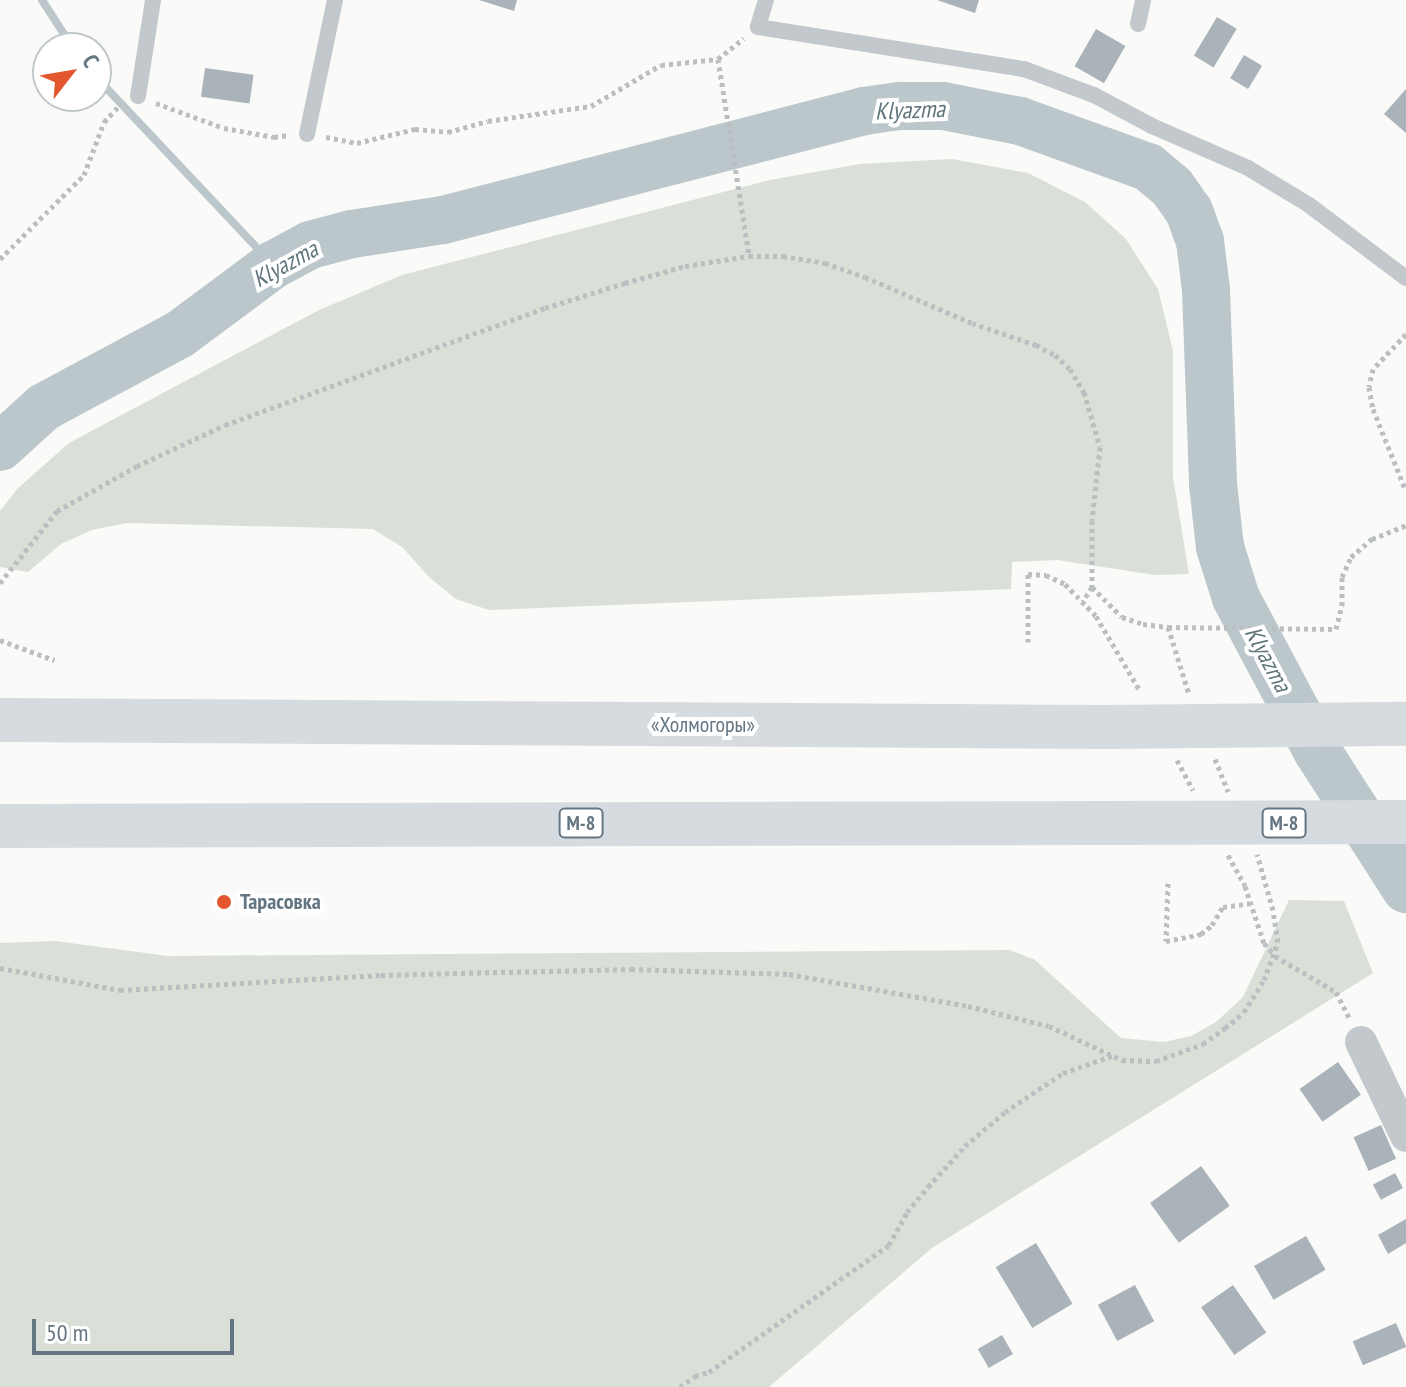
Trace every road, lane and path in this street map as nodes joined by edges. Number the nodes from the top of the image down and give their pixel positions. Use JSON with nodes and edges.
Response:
{"nodes":[{"id":1,"x":153,"y":0,"type":"edge"},
{"id":2,"x":335,"y":0,"type":"edge"},
{"id":3,"x":766,"y":0,"type":"edge"},
{"id":4,"x":1143,"y":0,"type":"edge"},
{"id":5,"x":1138,"y":24,"type":"dead end"},
{"id":6,"x":758,"y":27,"type":"junction"},
{"id":7,"x":718,"y":59,"type":"junction"},
{"id":8,"x":138,"y":96,"type":"joint"},
{"id":9,"x":113,"y":111,"type":"dead end"},
{"id":10,"x":307,"y":134,"type":"junction"},
{"id":11,"x":749,"y":256,"type":"junction"},
{"id":12,"x":0,"y":259,"type":"edge"},
{"id":13,"x":1406,"y":278,"type":"edge"},
{"id":14,"x":1406,"y":334,"type":"edge"},
{"id":15,"x":1406,"y":491,"type":"edge"},
{"id":16,"x":1406,"y":525,"type":"edge"},
{"id":17,"x":1028,"y":574,"type":"dead end"},
{"id":18,"x":0,"y":583,"type":"edge"},
{"id":19,"x":1092,"y":587,"type":"junction"},
{"id":20,"x":1083,"y":601,"type":"dead end"},
{"id":21,"x":0,"y":640,"type":"edge"},
{"id":22,"x":1028,"y":642,"type":"dead end"},
{"id":23,"x":54,"y":660,"type":"dead end"},
{"id":24,"x":0,"y":720,"type":"edge"},
{"id":25,"x":1406,"y":724,"type":"edge"},
{"id":26,"x":1406,"y":822,"type":"edge"},
{"id":27,"x":0,"y":826,"type":"edge"},
{"id":28,"x":1168,"y":883,"type":"dead end"},
{"id":29,"x":1251,"y":903,"type":"dead end"},
{"id":30,"x":0,"y":968,"type":"edge"},
{"id":31,"x":1361,"y":1042,"type":"joint"},
{"id":32,"x":1112,"y":1056,"type":"junction"},
{"id":33,"x":1406,"y":1136,"type":"edge"},
{"id":34,"x":680,"y":1387,"type":"edge"}],
"edges":[{"from":1,"to":8,"type":"lane"},
{"from":2,"to":10,"type":"lane"},
{"from":3,"to":6,"type":"lane"},
{"from":4,"to":5,"type":"lane"},
{"from":6,"to":7,"type":"path"},
{"from":6,"to":13,"type":"lane"},
{"from":7,"to":10,"type":"path"},
{"from":7,"to":11,"type":"path"},
{"from":8,"to":10,"type":"path"},
{"from":9,"to":12,"type":"path"},
{"from":11,"to":18,"type":"path"},
{"from":11,"to":19,"type":"path"},
{"from":14,"to":15,"type":"path"},
{"from":16,"to":19,"type":"path"},
{"from":17,"to":22,"type":"path"},
{"from":19,"to":20,"type":"path"},
{"from":21,"to":23,"type":"path"},
{"from":24,"to":25,"type":"highway","name":"«Холмогоры»"},
{"from":26,"to":27,"type":"highway","number":"М-8"},
{"from":28,"to":29,"type":"path"},
{"from":30,"to":32,"type":"path"},
{"from":31,"to":32,"type":"path"},
{"from":31,"to":33,"type":"street"},
{"from":32,"to":34,"type":"path"}]}
